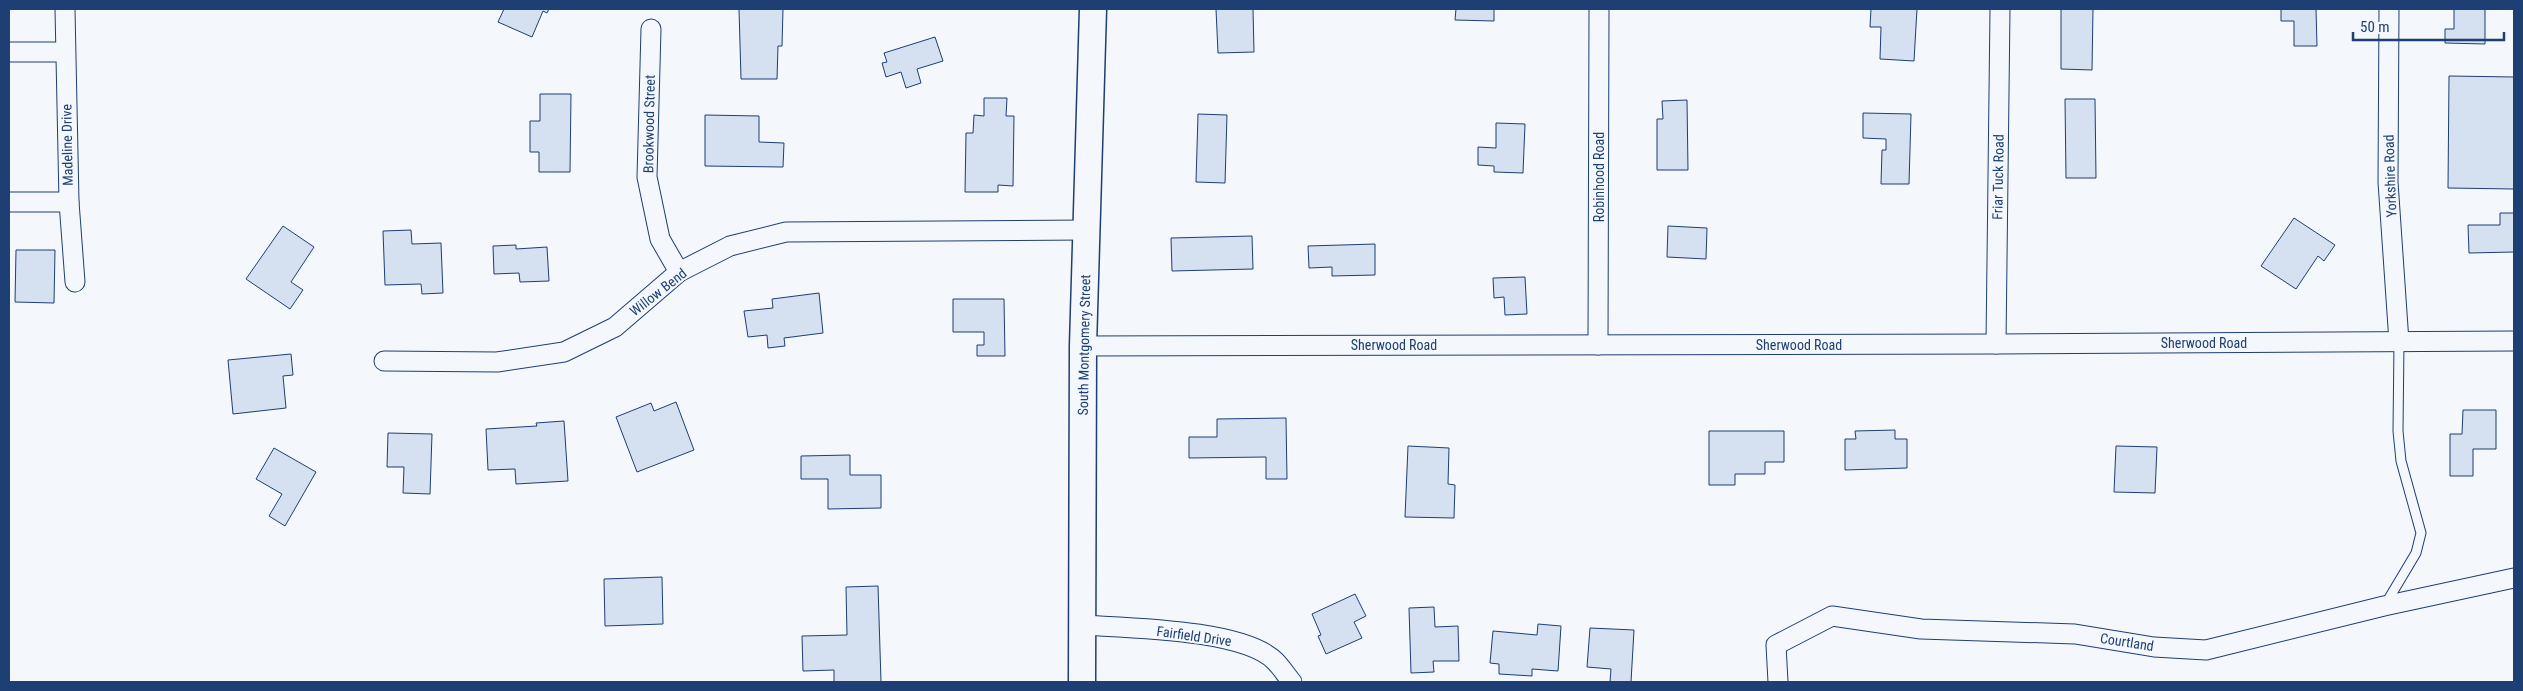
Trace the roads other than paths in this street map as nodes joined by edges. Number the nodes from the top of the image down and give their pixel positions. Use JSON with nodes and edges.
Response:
{"nodes":[{"id":1,"x":65,"y":9,"type":"edge"},
{"id":2,"x":1093,"y":9,"type":"edge"},
{"id":3,"x":1599,"y":9,"type":"edge"},
{"id":4,"x":2000,"y":9,"type":"edge"},
{"id":5,"x":2389,"y":9,"type":"edge"},
{"id":6,"x":651,"y":29,"type":"dead end"},
{"id":7,"x":9,"y":52,"type":"edge"},
{"id":8,"x":65,"y":52,"type":"junction"},
{"id":9,"x":9,"y":202,"type":"edge"},
{"id":10,"x":69,"y":202,"type":"junction"},
{"id":11,"x":1086,"y":230,"type":"junction"},
{"id":12,"x":679,"y":272,"type":"junction"},
{"id":13,"x":75,"y":282,"type":"dead end"},
{"id":14,"x":2514,"y":341,"type":"edge"},
{"id":15,"x":2399,"y":342,"type":"junction"},
{"id":16,"x":1996,"y":344,"type":"junction"},
{"id":17,"x":1598,"y":345,"type":"junction"},
{"id":18,"x":1083,"y":346,"type":"junction"},
{"id":19,"x":384,"y":361,"type":"dead end"},
{"id":20,"x":2514,"y":578,"type":"edge"},
{"id":21,"x":2384,"y":606,"type":"junction"},
{"id":22,"x":1082,"y":625,"type":"junction"},
{"id":23,"x":1082,"y":682,"type":"edge"},
{"id":24,"x":1292,"y":682,"type":"edge"},
{"id":25,"x":1778,"y":682,"type":"edge"}],
"edges":[{"from":1,"to":8,"type":"street","name":"Madeline Drive"},
{"from":2,"to":11,"type":"street","name":"South Montgomery Street"},
{"from":3,"to":17,"type":"street","name":"Robinhood Road"},
{"from":4,"to":16,"type":"street","name":"Friar Tuck Road"},
{"from":5,"to":15,"type":"street","name":"Yorkshire Road"},
{"from":6,"to":12,"type":"street","name":"Brookwood Street"},
{"from":7,"to":8,"type":"street"},
{"from":8,"to":10,"type":"street","name":"Madeline Drive"},
{"from":9,"to":10,"type":"street"},
{"from":10,"to":13,"type":"street","name":"Madeline Drive"},
{"from":11,"to":12,"type":"street","name":"Willow Bend"},
{"from":11,"to":18,"type":"street","name":"South Montgomery Street"},
{"from":12,"to":19,"type":"street","name":"Willow Bend"},
{"from":14,"to":15,"type":"street","name":"Sherwood Road"},
{"from":15,"to":16,"type":"street","name":"Sherwood Road"},
{"from":15,"to":21,"type":"lane"},
{"from":16,"to":17,"type":"street","name":"Sherwood Road"},
{"from":17,"to":18,"type":"street","name":"Sherwood Road"},
{"from":18,"to":22,"type":"street","name":"South Montgomery Street"},
{"from":20,"to":21,"type":"street","name":"Courtland"},
{"from":21,"to":25,"type":"street","name":"Courtland"},
{"from":22,"to":23,"type":"street","name":"South Montgomery Street"},
{"from":22,"to":24,"type":"street","name":"Fairfield Drive"}]}
